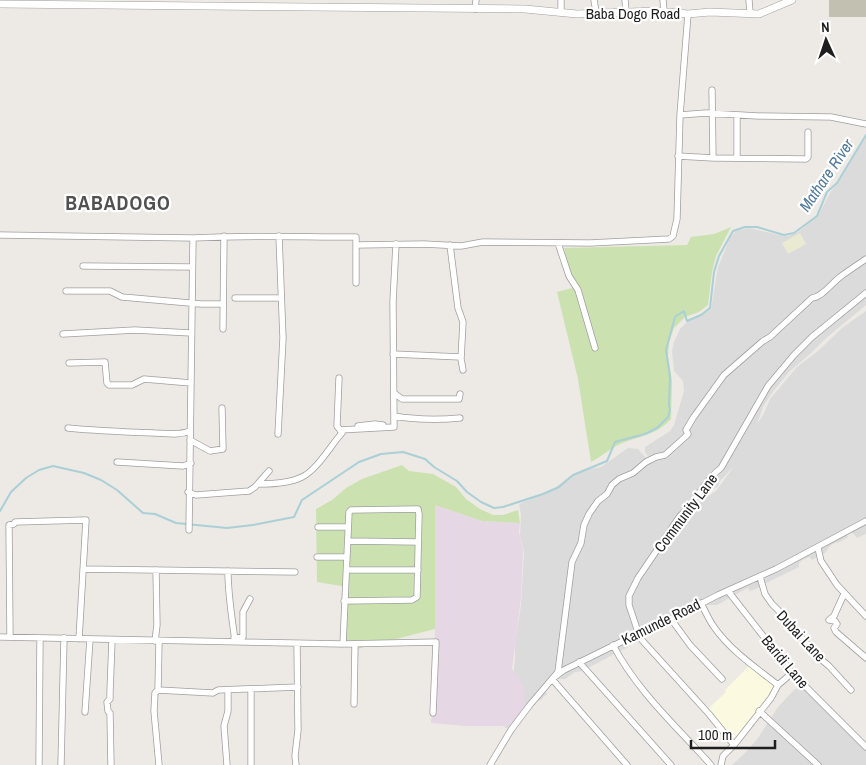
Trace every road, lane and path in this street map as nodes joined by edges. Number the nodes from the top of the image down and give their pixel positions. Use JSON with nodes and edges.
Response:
{"nodes":[{"id":1,"x":476,"y":0,"type":"edge"},
{"id":2,"x":561,"y":0,"type":"edge"},
{"id":3,"x":594,"y":0,"type":"edge"},
{"id":4,"x":625,"y":0,"type":"edge"},
{"id":5,"x":663,"y":0,"type":"edge"},
{"id":6,"x":749,"y":0,"type":"edge"},
{"id":7,"x":792,"y":0,"type":"edge"},
{"id":8,"x":5,"y":2,"type":"edge"},
{"id":9,"x":221,"y":3,"type":"edge"},
{"id":10,"x":475,"y":9,"type":"junction"},
{"id":11,"x":626,"y":11,"type":"junction"},
{"id":12,"x":562,"y":12,"type":"junction"},
{"id":13,"x":596,"y":12,"type":"junction"},
{"id":14,"x":664,"y":12,"type":"junction"},
{"id":15,"x":688,"y":14,"type":"junction"},
{"id":16,"x":750,"y":14,"type":"junction"},
{"id":17,"x":712,"y":90,"type":"dead end"},
{"id":18,"x":712,"y":114,"type":"junction"},
{"id":19,"x":680,"y":115,"type":"junction"},
{"id":20,"x":737,"y":115,"type":"junction"},
{"id":21,"x":865,"y":124,"type":"edge"},
{"id":22,"x":808,"y":132,"type":"dead end"},
{"id":23,"x":678,"y":156,"type":"junction"},
{"id":24,"x":713,"y":158,"type":"junction"},
{"id":25,"x":737,"y":158,"type":"junction"},
{"id":26,"x":0,"y":235,"type":"edge"},
{"id":27,"x":224,"y":236,"type":"junction"},
{"id":28,"x":279,"y":236,"type":"junction"},
{"id":29,"x":193,"y":238,"type":"junction"},
{"id":30,"x":558,"y":243,"type":"junction"},
{"id":31,"x":396,"y":244,"type":"junction"},
{"id":32,"x":356,"y":245,"type":"junction"},
{"id":33,"x":450,"y":246,"type":"junction"},
{"id":34,"x":866,"y":259,"type":"edge"},
{"id":35,"x":83,"y":266,"type":"dead end"},
{"id":36,"x":192,"y":267,"type":"junction"},
{"id":37,"x":356,"y":283,"type":"dead end"},
{"id":38,"x":66,"y":291,"type":"dead end"},
{"id":39,"x":866,"y":293,"type":"edge"},
{"id":40,"x":235,"y":298,"type":"dead end"},
{"id":41,"x":281,"y":298,"type":"junction"},
{"id":42,"x":191,"y":302,"type":"junction"},
{"id":43,"x":223,"y":304,"type":"junction"},
{"id":44,"x":223,"y":329,"type":"dead end"},
{"id":45,"x":191,"y":333,"type":"junction"},
{"id":46,"x":63,"y":334,"type":"dead end"},
{"id":47,"x":595,"y":348,"type":"dead end"},
{"id":48,"x":393,"y":354,"type":"junction"},
{"id":49,"x":461,"y":357,"type":"junction"},
{"id":50,"x":69,"y":363,"type":"dead end"},
{"id":51,"x":463,"y":370,"type":"dead end"},
{"id":52,"x":338,"y":378,"type":"dead end"},
{"id":53,"x":191,"y":383,"type":"junction"},
{"id":54,"x":394,"y":393,"type":"junction"},
{"id":55,"x":460,"y":394,"type":"dead end"},
{"id":56,"x":222,"y":408,"type":"dead end"},
{"id":57,"x":394,"y":416,"type":"junction"},
{"id":58,"x":460,"y":418,"type":"dead end"},
{"id":59,"x":386,"y":425,"type":"dead end"},
{"id":60,"x":68,"y":428,"type":"dead end"},
{"id":61,"x":190,"y":431,"type":"junction"},
{"id":62,"x":341,"y":431,"type":"junction"},
{"id":63,"x":278,"y":434,"type":"dead end"},
{"id":64,"x":190,"y":440,"type":"junction"},
{"id":65,"x":117,"y":462,"type":"dead end"},
{"id":66,"x":191,"y":463,"type":"junction"},
{"id":67,"x":269,"y":471,"type":"dead end"},
{"id":68,"x":259,"y":484,"type":"dead end"},
{"id":69,"x":188,"y":492,"type":"junction"},
{"id":70,"x":866,"y":521,"type":"edge"},
{"id":71,"x":318,"y":527,"type":"dead end"},
{"id":72,"x":348,"y":527,"type":"junction"},
{"id":73,"x":188,"y":529,"type":"dead end"},
{"id":74,"x":348,"y":541,"type":"junction"},
{"id":75,"x":418,"y":542,"type":"junction"},
{"id":76,"x":818,"y":548,"type":"junction"},
{"id":77,"x":317,"y":557,"type":"dead end"},
{"id":78,"x":348,"y":557,"type":"junction"},
{"id":79,"x":83,"y":569,"type":"junction"},
{"id":80,"x":156,"y":570,"type":"junction"},
{"id":81,"x":347,"y":570,"type":"junction"},
{"id":82,"x":418,"y":570,"type":"junction"},
{"id":83,"x":228,"y":571,"type":"junction"},
{"id":84,"x":295,"y":572,"type":"dead end"},
{"id":85,"x":760,"y":577,"type":"junction"},
{"id":86,"x":728,"y":591,"type":"junction"},
{"id":87,"x":846,"y":595,"type":"junction"},
{"id":88,"x":250,"y":599,"type":"dead end"},
{"id":89,"x":344,"y":601,"type":"junction"},
{"id":90,"x":701,"y":603,"type":"junction"},
{"id":91,"x":866,"y":616,"type":"edge"},
{"id":92,"x":671,"y":620,"type":"junction"},
{"id":93,"x":639,"y":634,"type":"junction"},
{"id":94,"x":0,"y":637,"type":"edge"},
{"id":95,"x":10,"y":637,"type":"junction"},
{"id":96,"x":40,"y":638,"type":"junction"},
{"id":97,"x":64,"y":638,"type":"junction"},
{"id":98,"x":79,"y":638,"type":"junction"},
{"id":99,"x":90,"y":639,"type":"junction"},
{"id":100,"x":235,"y":639,"type":"junction"},
{"id":101,"x":112,"y":640,"type":"junction"},
{"id":102,"x":157,"y":641,"type":"junction"},
{"id":103,"x":297,"y":644,"type":"junction"},
{"id":104,"x":342,"y":644,"type":"junction"},
{"id":105,"x":355,"y":644,"type":"junction"},
{"id":106,"x":613,"y":645,"type":"junction"},
{"id":107,"x":866,"y":658,"type":"edge"},
{"id":108,"x":579,"y":662,"type":"junction"},
{"id":109,"x":792,"y":674,"type":"junction"},
{"id":110,"x":552,"y":679,"type":"junction"},
{"id":111,"x":722,"y":679,"type":"dead end"},
{"id":112,"x":778,"y":685,"type":"junction"},
{"id":113,"x":298,"y":687,"type":"junction"},
{"id":114,"x":250,"y":689,"type":"junction"},
{"id":115,"x":158,"y":690,"type":"junction"},
{"id":116,"x":228,"y":690,"type":"junction"},
{"id":117,"x":851,"y":690,"type":"dead end"},
{"id":118,"x":354,"y":704,"type":"dead end"},
{"id":119,"x":759,"y":711,"type":"junction"},
{"id":120,"x":85,"y":712,"type":"dead end"},
{"id":121,"x":433,"y":713,"type":"dead end"},
{"id":122,"x":734,"y":745,"type":"junction"},
{"id":123,"x":866,"y":747,"type":"edge"},
{"id":124,"x":39,"y":765,"type":"edge"},
{"id":125,"x":61,"y":765,"type":"edge"},
{"id":126,"x":111,"y":765,"type":"edge"},
{"id":127,"x":158,"y":765,"type":"edge"},
{"id":128,"x":227,"y":765,"type":"edge"},
{"id":129,"x":252,"y":765,"type":"edge"},
{"id":130,"x":296,"y":765,"type":"edge"},
{"id":131,"x":490,"y":765,"type":"edge"},
{"id":132,"x":627,"y":765,"type":"edge"},
{"id":133,"x":671,"y":765,"type":"edge"},
{"id":134,"x":712,"y":765,"type":"edge"},
{"id":135,"x":721,"y":765,"type":"edge"},
{"id":136,"x":818,"y":765,"type":"edge"}],
"edges":[{"from":1,"to":10,"type":"street"},
{"from":2,"to":12,"type":"street"},
{"from":3,"to":13,"type":"street"},
{"from":4,"to":11,"type":"street"},
{"from":5,"to":14,"type":"street"},
{"from":6,"to":16,"type":"street"},
{"from":7,"to":16,"type":"street","name":"Baba Dogo Road"},
{"from":8,"to":9,"type":"street","name":"Baba Dogo Road"},
{"from":9,"to":10,"type":"street","name":"Baba Dogo Road"},
{"from":10,"to":12,"type":"street","name":"Baba Dogo Road"},
{"from":11,"to":13,"type":"street","name":"Baba Dogo Road"},
{"from":11,"to":14,"type":"street","name":"Baba Dogo Road"},
{"from":12,"to":13,"type":"street","name":"Baba Dogo Road"},
{"from":14,"to":15,"type":"street","name":"Baba Dogo Road"},
{"from":15,"to":16,"type":"street","name":"Baba Dogo Road"},
{"from":15,"to":19,"type":"street"},
{"from":17,"to":18,"type":"street"},
{"from":18,"to":19,"type":"street"},
{"from":18,"to":20,"type":"street"},
{"from":18,"to":24,"type":"street"},
{"from":19,"to":23,"type":"street"},
{"from":20,"to":21,"type":"street"},
{"from":20,"to":25,"type":"street"},
{"from":22,"to":25,"type":"street"},
{"from":23,"to":24,"type":"street"},
{"from":23,"to":30,"type":"street"},
{"from":24,"to":25,"type":"street"},
{"from":26,"to":29,"type":"street"},
{"from":27,"to":28,"type":"street"},
{"from":27,"to":29,"type":"street"},
{"from":27,"to":43,"type":"street"},
{"from":28,"to":32,"type":"street"},
{"from":28,"to":41,"type":"street"},
{"from":29,"to":36,"type":"street"},
{"from":30,"to":33,"type":"street"},
{"from":30,"to":47,"type":"street"},
{"from":31,"to":32,"type":"street"},
{"from":31,"to":33,"type":"street"},
{"from":31,"to":48,"type":"street"},
{"from":32,"to":37,"type":"street"},
{"from":33,"to":49,"type":"street"},
{"from":34,"to":110,"type":"street"},
{"from":35,"to":36,"type":"street"},
{"from":36,"to":42,"type":"street"},
{"from":38,"to":42,"type":"street"},
{"from":39,"to":93,"type":"street","name":"Community Lane"},
{"from":40,"to":41,"type":"street"},
{"from":41,"to":63,"type":"street"},
{"from":42,"to":43,"type":"street"},
{"from":42,"to":45,"type":"street"},
{"from":43,"to":44,"type":"street"},
{"from":45,"to":46,"type":"street"},
{"from":45,"to":53,"type":"street"},
{"from":48,"to":49,"type":"street"},
{"from":48,"to":54,"type":"street"},
{"from":49,"to":51,"type":"street"},
{"from":50,"to":53,"type":"street"},
{"from":52,"to":62,"type":"street"},
{"from":53,"to":61,"type":"street"},
{"from":54,"to":55,"type":"street"},
{"from":54,"to":57,"type":"street"},
{"from":56,"to":64,"type":"street"},
{"from":57,"to":58,"type":"street"},
{"from":57,"to":62,"type":"street"},
{"from":59,"to":62,"type":"street"},
{"from":60,"to":61,"type":"street"},
{"from":61,"to":64,"type":"street"},
{"from":62,"to":68,"type":"street"},
{"from":64,"to":66,"type":"street"},
{"from":65,"to":66,"type":"street"},
{"from":66,"to":69,"type":"street"},
{"from":67,"to":69,"type":"street"},
{"from":69,"to":73,"type":"street"},
{"from":70,"to":76,"type":"street","name":"Kamunde Road"},
{"from":71,"to":72,"type":"street"},
{"from":72,"to":74,"type":"street"},
{"from":72,"to":75,"type":"street"},
{"from":74,"to":75,"type":"street"},
{"from":74,"to":78,"type":"street"},
{"from":75,"to":82,"type":"street"},
{"from":76,"to":85,"type":"street","name":"Kamunde Road"},
{"from":76,"to":87,"type":"street"},
{"from":77,"to":78,"type":"street"},
{"from":78,"to":81,"type":"street"},
{"from":79,"to":80,"type":"street"},
{"from":79,"to":95,"type":"street"},
{"from":79,"to":98,"type":"street"},
{"from":80,"to":83,"type":"street"},
{"from":80,"to":102,"type":"street"},
{"from":81,"to":82,"type":"street"},
{"from":81,"to":89,"type":"street"},
{"from":82,"to":89,"type":"street"},
{"from":83,"to":84,"type":"street"},
{"from":83,"to":100,"type":"street"},
{"from":85,"to":86,"type":"street","name":"Kamunde Road"},
{"from":85,"to":117,"type":"street","name":"Dubai Lane"},
{"from":86,"to":90,"type":"street","name":"Kamunde Road"},
{"from":86,"to":109,"type":"street","name":"Baridi Lane"},
{"from":87,"to":91,"type":"street"},
{"from":87,"to":107,"type":"street"},
{"from":88,"to":100,"type":"street"},
{"from":89,"to":104,"type":"street"},
{"from":90,"to":92,"type":"street","name":"Kamunde Road"},
{"from":90,"to":112,"type":"street"},
{"from":92,"to":93,"type":"street","name":"Kamunde Road"},
{"from":92,"to":111,"type":"street"},
{"from":93,"to":106,"type":"street","name":"Kamunde Road"},
{"from":93,"to":122,"type":"street","name":"Community Lane"},
{"from":94,"to":95,"type":"street"},
{"from":95,"to":96,"type":"street"},
{"from":96,"to":97,"type":"street"},
{"from":96,"to":124,"type":"street"},
{"from":97,"to":98,"type":"street"},
{"from":97,"to":125,"type":"street"},
{"from":98,"to":99,"type":"street"},
{"from":99,"to":101,"type":"street"},
{"from":99,"to":120,"type":"street"},
{"from":100,"to":102,"type":"street"},
{"from":100,"to":103,"type":"street"},
{"from":101,"to":102,"type":"street"},
{"from":101,"to":126,"type":"street"},
{"from":102,"to":115,"type":"street"},
{"from":103,"to":104,"type":"street"},
{"from":103,"to":113,"type":"street"},
{"from":104,"to":105,"type":"street"},
{"from":105,"to":118,"type":"street"},
{"from":105,"to":121,"type":"street"},
{"from":106,"to":108,"type":"street","name":"Kamunde Road"},
{"from":106,"to":134,"type":"street"},
{"from":108,"to":110,"type":"street","name":"Kamunde Road"},
{"from":108,"to":133,"type":"street"},
{"from":109,"to":112,"type":"street"},
{"from":109,"to":123,"type":"street","name":"Baridi Lane"},
{"from":110,"to":131,"type":"street","name":"Kamunde Road"},
{"from":110,"to":132,"type":"street"},
{"from":112,"to":119,"type":"street"},
{"from":113,"to":114,"type":"street"},
{"from":113,"to":130,"type":"street"},
{"from":114,"to":116,"type":"street"},
{"from":114,"to":129,"type":"street"},
{"from":115,"to":116,"type":"street"},
{"from":115,"to":127,"type":"street"},
{"from":116,"to":128,"type":"street"},
{"from":119,"to":122,"type":"street"},
{"from":119,"to":136,"type":"street"},
{"from":122,"to":135,"type":"street"}]}
